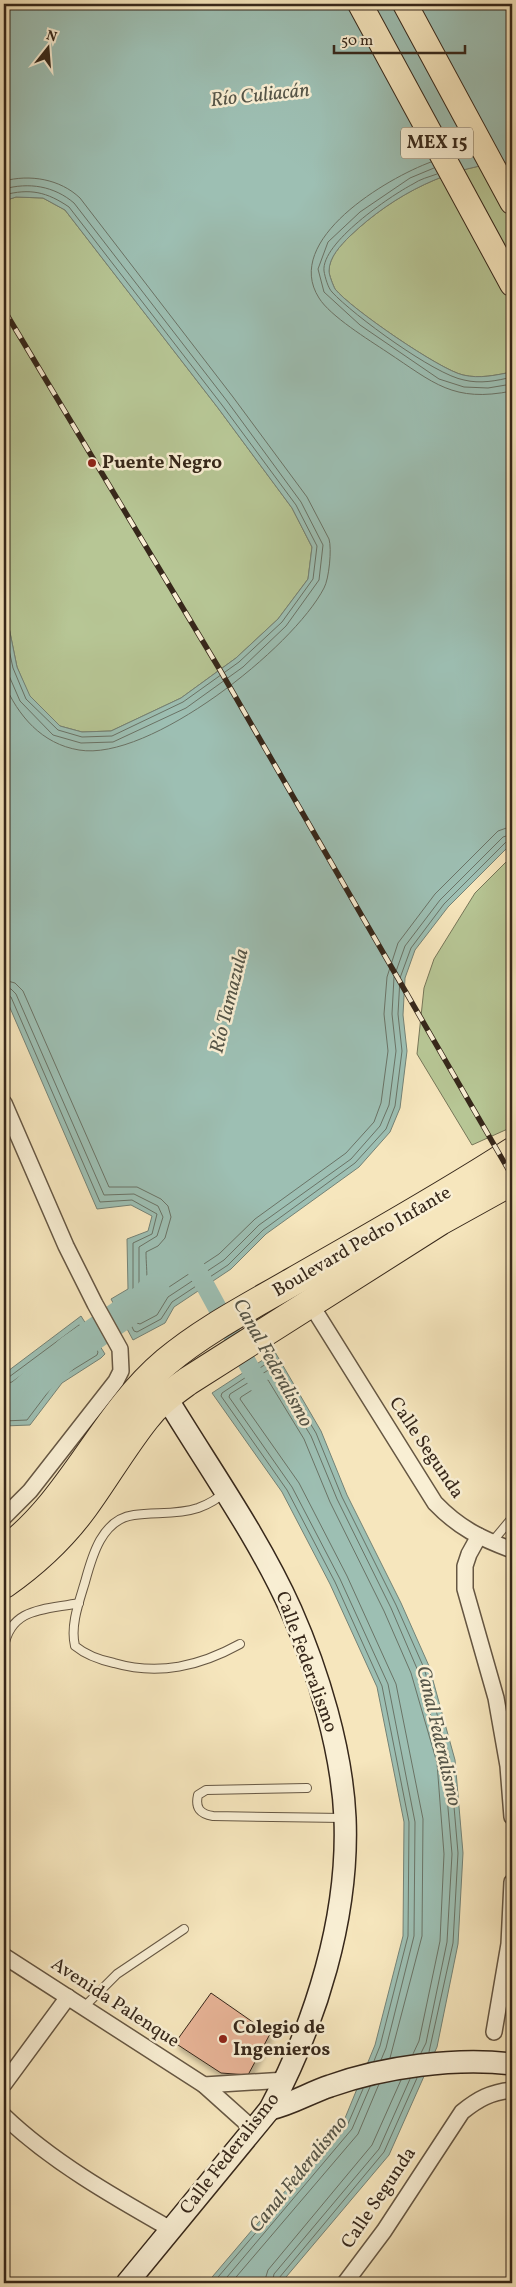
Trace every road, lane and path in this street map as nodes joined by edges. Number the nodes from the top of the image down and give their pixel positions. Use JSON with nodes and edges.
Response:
{"nodes":[{"id":1,"x":360,"y":4,"type":"edge"},
{"id":2,"x":405,"y":4,"type":"edge"},
{"id":3,"x":512,"y":202,"type":"edge"},
{"id":4,"x":512,"y":284,"type":"edge"},
{"id":5,"x":4,"y":1103,"type":"edge"},
{"id":6,"x":512,"y":1152,"type":"edge"},
{"id":7,"x":512,"y":1182,"type":"edge"},
{"id":8,"x":512,"y":1186,"type":"edge"},
{"id":9,"x":440,"y":1221,"type":"junction"},
{"id":10,"x":310,"y":1303,"type":"junction"},
{"id":11,"x":166,"y":1397,"type":"junction"},
{"id":12,"x":224,"y":1492,"type":"junction"},
{"id":13,"x":4,"y":1517,"type":"edge"},
{"id":14,"x":512,"y":1518,"type":"edge"},
{"id":15,"x":485,"y":1539,"type":"junction"},
{"id":16,"x":512,"y":1550,"type":"edge"},
{"id":17,"x":4,"y":1551,"type":"edge"},
{"id":18,"x":4,"y":1584,"type":"edge"},
{"id":19,"x":79,"y":1603,"type":"junction"},
{"id":20,"x":240,"y":1644,"type":"dead end"},
{"id":21,"x":4,"y":1647,"type":"edge"},
{"id":22,"x":307,"y":1788,"type":"dead end"},
{"id":23,"x":512,"y":1816,"type":"edge"},
{"id":24,"x":345,"y":1818,"type":"junction"},
{"id":25,"x":512,"y":1882,"type":"edge"},
{"id":26,"x":184,"y":1930,"type":"dead end"},
{"id":27,"x":4,"y":1956,"type":"edge"},
{"id":28,"x":68,"y":1997,"type":"junction"},
{"id":29,"x":84,"y":2007,"type":"junction"},
{"id":30,"x":494,"y":2032,"type":"dead end"},
{"id":31,"x":512,"y":2064,"type":"edge"},
{"id":32,"x":286,"y":2080,"type":"junction"},
{"id":33,"x":4,"y":2084,"type":"edge"},
{"id":34,"x":204,"y":2085,"type":"junction"},
{"id":35,"x":512,"y":2090,"type":"edge"},
{"id":36,"x":270,"y":2109,"type":"junction"},
{"id":37,"x":4,"y":2116,"type":"edge"},
{"id":38,"x":253,"y":2129,"type":"junction"},
{"id":39,"x":172,"y":2230,"type":"junction"},
{"id":40,"x":127,"y":2283,"type":"edge"},
{"id":41,"x":344,"y":2283,"type":"edge"}],
"edges":[{"from":1,"to":4,"type":"main road","number":"MEX 15"},
{"from":2,"to":3,"type":"main road","number":"MEX 15"},
{"from":5,"to":13,"type":"street"},
{"from":6,"to":17,"type":"highway","name":"Boulevard Pedro Infante"},
{"from":7,"to":9,"type":"highway","name":"Boulevard Pedro Infante"},
{"from":8,"to":9,"type":"highway"},
{"from":9,"to":10,"type":"highway","name":"Boulevard Pedro Infante"},
{"from":10,"to":11,"type":"highway","name":"Boulevard Pedro Infante"},
{"from":10,"to":15,"type":"street","name":"Calle Segunda"},
{"from":11,"to":12,"type":"main road","name":"Calle Federalismo"},
{"from":11,"to":18,"type":"highway","name":"Boulevard Pedro Infante"},
{"from":12,"to":19,"type":"lane"},
{"from":12,"to":24,"type":"main road","name":"Calle Federalismo"},
{"from":14,"to":15,"type":"lane"},
{"from":15,"to":16,"type":"street","name":"Calle Segunda"},
{"from":15,"to":23,"type":"street"},
{"from":19,"to":20,"type":"lane"},
{"from":19,"to":21,"type":"lane"},
{"from":22,"to":24,"type":"lane"},
{"from":24,"to":32,"type":"main road","name":"Calle Federalismo"},
{"from":25,"to":30,"type":"street"},
{"from":26,"to":29,"type":"lane"},
{"from":27,"to":28,"type":"street","name":"Avenida Palenque"},
{"from":28,"to":29,"type":"street","name":"Avenida Palenque"},
{"from":28,"to":33,"type":"street"},
{"from":29,"to":34,"type":"street","name":"Avenida Palenque"},
{"from":31,"to":36,"type":"main road"},
{"from":32,"to":34,"type":"street"},
{"from":32,"to":36,"type":"main road","name":"Calle Federalismo"},
{"from":34,"to":38,"type":"street","name":"Avenida Palenque"},
{"from":35,"to":41,"type":"street","name":"Calle Segunda"},
{"from":36,"to":38,"type":"main road","name":"Calle Federalismo"},
{"from":37,"to":39,"type":"street"},
{"from":38,"to":39,"type":"main road","name":"Calle Federalismo"},
{"from":39,"to":40,"type":"main road","name":"Calle Federalismo"}]}
